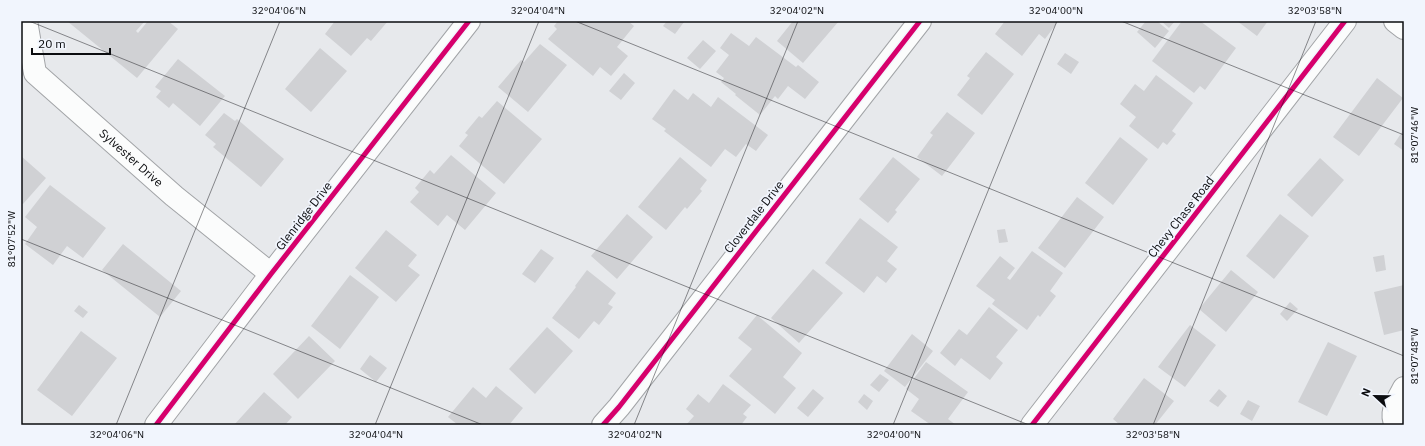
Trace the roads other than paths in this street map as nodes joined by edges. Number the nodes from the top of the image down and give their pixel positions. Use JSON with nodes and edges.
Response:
{"nodes":[{"id":1,"x":26,"y":21,"type":"edge"},
{"id":2,"x":469,"y":21,"type":"edge"},
{"id":3,"x":920,"y":21,"type":"edge"},
{"id":4,"x":1345,"y":21,"type":"edge"},
{"id":5,"x":1395,"y":21,"type":"edge"},
{"id":6,"x":1404,"y":28,"type":"edge"},
{"id":7,"x":271,"y":274,"type":"junction"},
{"id":8,"x":1404,"y":388,"type":"edge"},
{"id":9,"x":156,"y":425,"type":"edge"},
{"id":10,"x":603,"y":425,"type":"edge"},
{"id":11,"x":1032,"y":425,"type":"edge"},
{"id":12,"x":1396,"y":425,"type":"edge"}],
"edges":[{"from":1,"to":7,"type":"street","name":"Sylvester Drive"},
{"from":2,"to":7,"type":"street","name":"Glenridge Drive"},
{"from":3,"to":10,"type":"street","name":"Cloverdale Drive"},
{"from":4,"to":11,"type":"street","name":"Chevy Chase Road"},
{"from":5,"to":6,"type":"street"},
{"from":7,"to":9,"type":"street","name":"Glenridge Drive"},
{"from":8,"to":12,"type":"street"}]}
